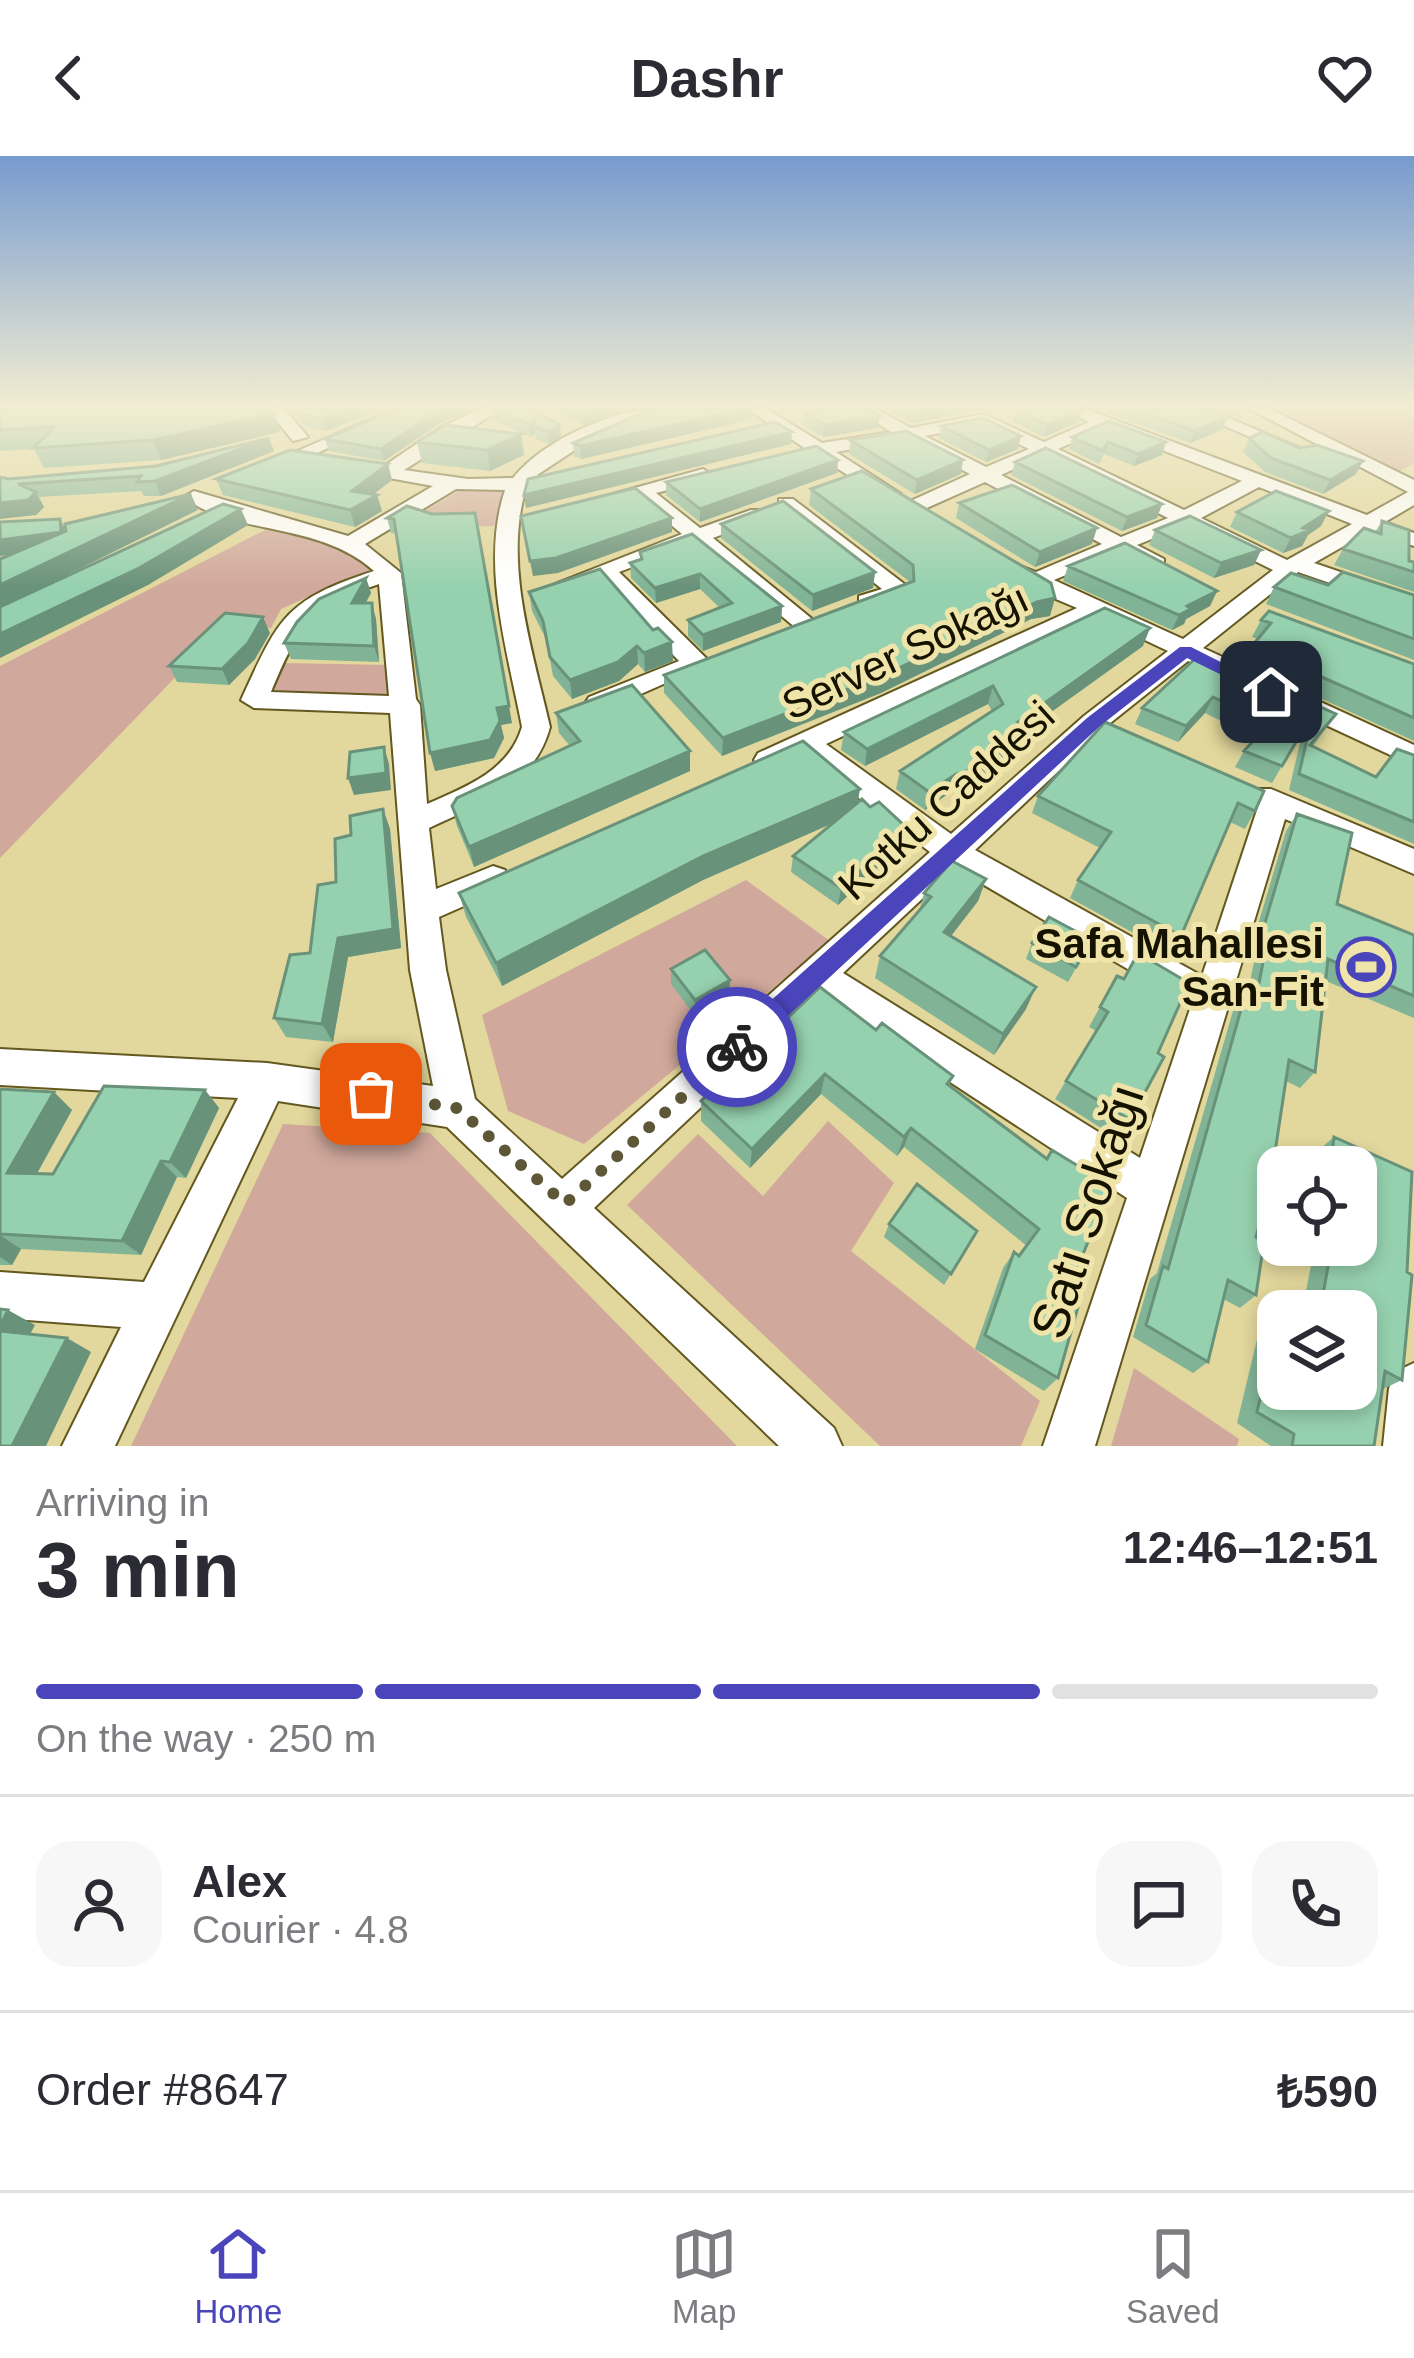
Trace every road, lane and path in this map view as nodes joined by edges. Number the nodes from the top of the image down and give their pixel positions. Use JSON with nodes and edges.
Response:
{"nodes":[{"id":1,"x":261,"y":468,"type":"edge"},
{"id":2,"x":374,"y":468,"type":"edge"},
{"id":3,"x":394,"y":468,"type":"edge"},
{"id":4,"x":539,"y":468,"type":"edge"},
{"id":5,"x":832,"y":468,"type":"edge"},
{"id":6,"x":976,"y":468,"type":"edge"},
{"id":7,"x":1001,"y":468,"type":"edge"},
{"id":8,"x":1089,"y":468,"type":"edge"},
{"id":9,"x":1232,"y":468,"type":"edge"},
{"id":10,"x":1270,"y":468,"type":"edge"},
{"id":11,"x":1367,"y":468,"type":"edge"},
{"id":12,"x":718,"y":471,"type":"edge"},
{"id":13,"x":388,"y":472,"type":"junction"},
{"id":14,"x":557,"y":474,"type":"edge"},
{"id":15,"x":988,"y":474,"type":"junction"},
{"id":16,"x":1253,"y":476,"type":"junction"},
{"id":17,"x":457,"y":480,"type":"junction"},
{"id":18,"x":517,"y":484,"type":"junction"},
{"id":19,"x":640,"y":490,"type":"junction"},
{"id":20,"x":1414,"y":493,"type":"edge"},
{"id":21,"x":573,"y":507,"type":"edge"},
{"id":22,"x":1187,"y":517,"type":"junction"},
{"id":23,"x":1369,"y":522,"type":"junction"},
{"id":24,"x":700,"y":535,"type":"junction"},
{"id":25,"x":1414,"y":540,"type":"edge"},
{"id":26,"x":353,"y":542,"type":"junction"},
{"id":27,"x":1116,"y":544,"type":"junction"},
{"id":28,"x":997,"y":561,"type":"edge"},
{"id":29,"x":1292,"y":566,"type":"junction"},
{"id":30,"x":605,"y":571,"type":"junction"},
{"id":31,"x":390,"y":573,"type":"junction"},
{"id":32,"x":1183,"y":578,"type":"edge"},
{"id":33,"x":1033,"y":580,"type":"junction"},
{"id":34,"x":515,"y":601,"type":"junction"},
{"id":35,"x":1414,"y":605,"type":"edge"},
{"id":36,"x":1093,"y":610,"type":"junction"},
{"id":37,"x":1186,"y":651,"type":"junction"},
{"id":38,"x":407,"y":705,"type":"junction"},
{"id":39,"x":556,"y":719,"type":"junction"},
{"id":40,"x":1094,"y":722,"type":"junction"},
{"id":41,"x":1134,"y":740,"type":"edge"},
{"id":42,"x":806,"y":744,"type":"junction"},
{"id":43,"x":1414,"y":757,"type":"edge"},
{"id":44,"x":742,"y":772,"type":"edge"},
{"id":45,"x":1234,"y":785,"type":"edge"},
{"id":46,"x":1275,"y":803,"type":"junction"},
{"id":47,"x":413,"y":823,"type":"junction"},
{"id":48,"x":951,"y":850,"type":"junction"},
{"id":49,"x":1414,"y":862,"type":"edge"},
{"id":50,"x":528,"y":864,"type":"edge"},
{"id":51,"x":422,"y":910,"type":"junction"},
{"id":52,"x":816,"y":975,"type":"junction"},
{"id":53,"x":1211,"y":999,"type":"junction"},
{"id":54,"x":0,"y":1067,"type":"edge"},
{"id":55,"x":267,"y":1081,"type":"junction"},
{"id":56,"x":457,"y":1108,"type":"junction"},
{"id":57,"x":1151,"y":1189,"type":"junction"},
{"id":58,"x":565,"y":1204,"type":"junction"},
{"id":59,"x":0,"y":1294,"type":"edge"},
{"id":60,"x":156,"y":1306,"type":"junction"},
{"id":61,"x":1414,"y":1388,"type":"edge"},
{"id":62,"x":88,"y":1446,"type":"edge"},
{"id":63,"x":817,"y":1446,"type":"edge"},
{"id":64,"x":1069,"y":1446,"type":"edge"},
{"id":65,"x":1409,"y":1446,"type":"edge"}],
"edges":[{"from":1,"to":26,"type":"street"},
{"from":2,"to":13,"type":"street"},
{"from":3,"to":13,"type":"street"},
{"from":4,"to":18,"type":"street"},
{"from":5,"to":15,"type":"street"},
{"from":6,"to":15,"type":"street"},
{"from":7,"to":15,"type":"street"},
{"from":8,"to":22,"type":"street"},
{"from":9,"to":16,"type":"street"},
{"from":10,"to":16,"type":"street"},
{"from":11,"to":20,"type":"street"},
{"from":12,"to":19,"type":"street"},
{"from":13,"to":17,"type":"street"},
{"from":14,"to":18,"type":"street"},
{"from":15,"to":27,"type":"street"},
{"from":16,"to":22,"type":"street"},
{"from":16,"to":23,"type":"street"},
{"from":17,"to":18,"type":"street"},
{"from":17,"to":26,"type":"street"},
{"from":18,"to":34,"type":"street"},
{"from":19,"to":21,"type":"street"},
{"from":19,"to":24,"type":"street"},
{"from":20,"to":23,"type":"street","name":"Kotku Caddesi"},
{"from":22,"to":27,"type":"street"},
{"from":22,"to":29,"type":"street"},
{"from":23,"to":25,"type":"street"},
{"from":23,"to":29,"type":"street","name":"Kotku Caddesi"},
{"from":24,"to":24,"type":"street"},
{"from":24,"to":30,"type":"street"},
{"from":26,"to":31,"type":"street"},
{"from":27,"to":32,"type":"street"},
{"from":27,"to":33,"type":"street"},
{"from":28,"to":33,"type":"street"},
{"from":29,"to":35,"type":"street"},
{"from":29,"to":37,"type":"street","name":"Kotku Caddesi"},
{"from":30,"to":34,"type":"street"},
{"from":30,"to":39,"type":"street"},
{"from":31,"to":38,"type":"street"},
{"from":31,"to":38,"type":"street"},
{"from":33,"to":36,"type":"street"},
{"from":34,"to":39,"type":"street"},
{"from":36,"to":37,"type":"street"},
{"from":36,"to":42,"type":"street","name":"Server Sokağı"},
{"from":37,"to":40,"type":"street","name":"Kotku Caddesi"},
{"from":37,"to":43,"type":"street"},
{"from":38,"to":47,"type":"street"},
{"from":39,"to":47,"type":"street"},
{"from":40,"to":41,"type":"street"},
{"from":40,"to":48,"type":"street","name":"Kotku Caddesi"},
{"from":42,"to":44,"type":"street","name":"Server Sokağı"},
{"from":42,"to":48,"type":"street"},
{"from":45,"to":46,"type":"street"},
{"from":46,"to":49,"type":"street"},
{"from":46,"to":53,"type":"street","name":"Satı Sokağı"},
{"from":47,"to":51,"type":"street"},
{"from":48,"to":52,"type":"street","name":"Kotku Caddesi"},
{"from":48,"to":53,"type":"street"},
{"from":50,"to":51,"type":"street"},
{"from":51,"to":56,"type":"street"},
{"from":52,"to":57,"type":"street"},
{"from":52,"to":58,"type":"street","name":"Kotku Caddesi"},
{"from":53,"to":57,"type":"street","name":"Satı Sokağı"},
{"from":54,"to":55,"type":"street"},
{"from":55,"to":56,"type":"street"},
{"from":55,"to":60,"type":"street"},
{"from":56,"to":58,"type":"street"},
{"from":57,"to":64,"type":"street","name":"Satı Sokağı"},
{"from":58,"to":63,"type":"street"},
{"from":59,"to":60,"type":"street"},
{"from":60,"to":62,"type":"street"},
{"from":61,"to":65,"type":"street"}]}
